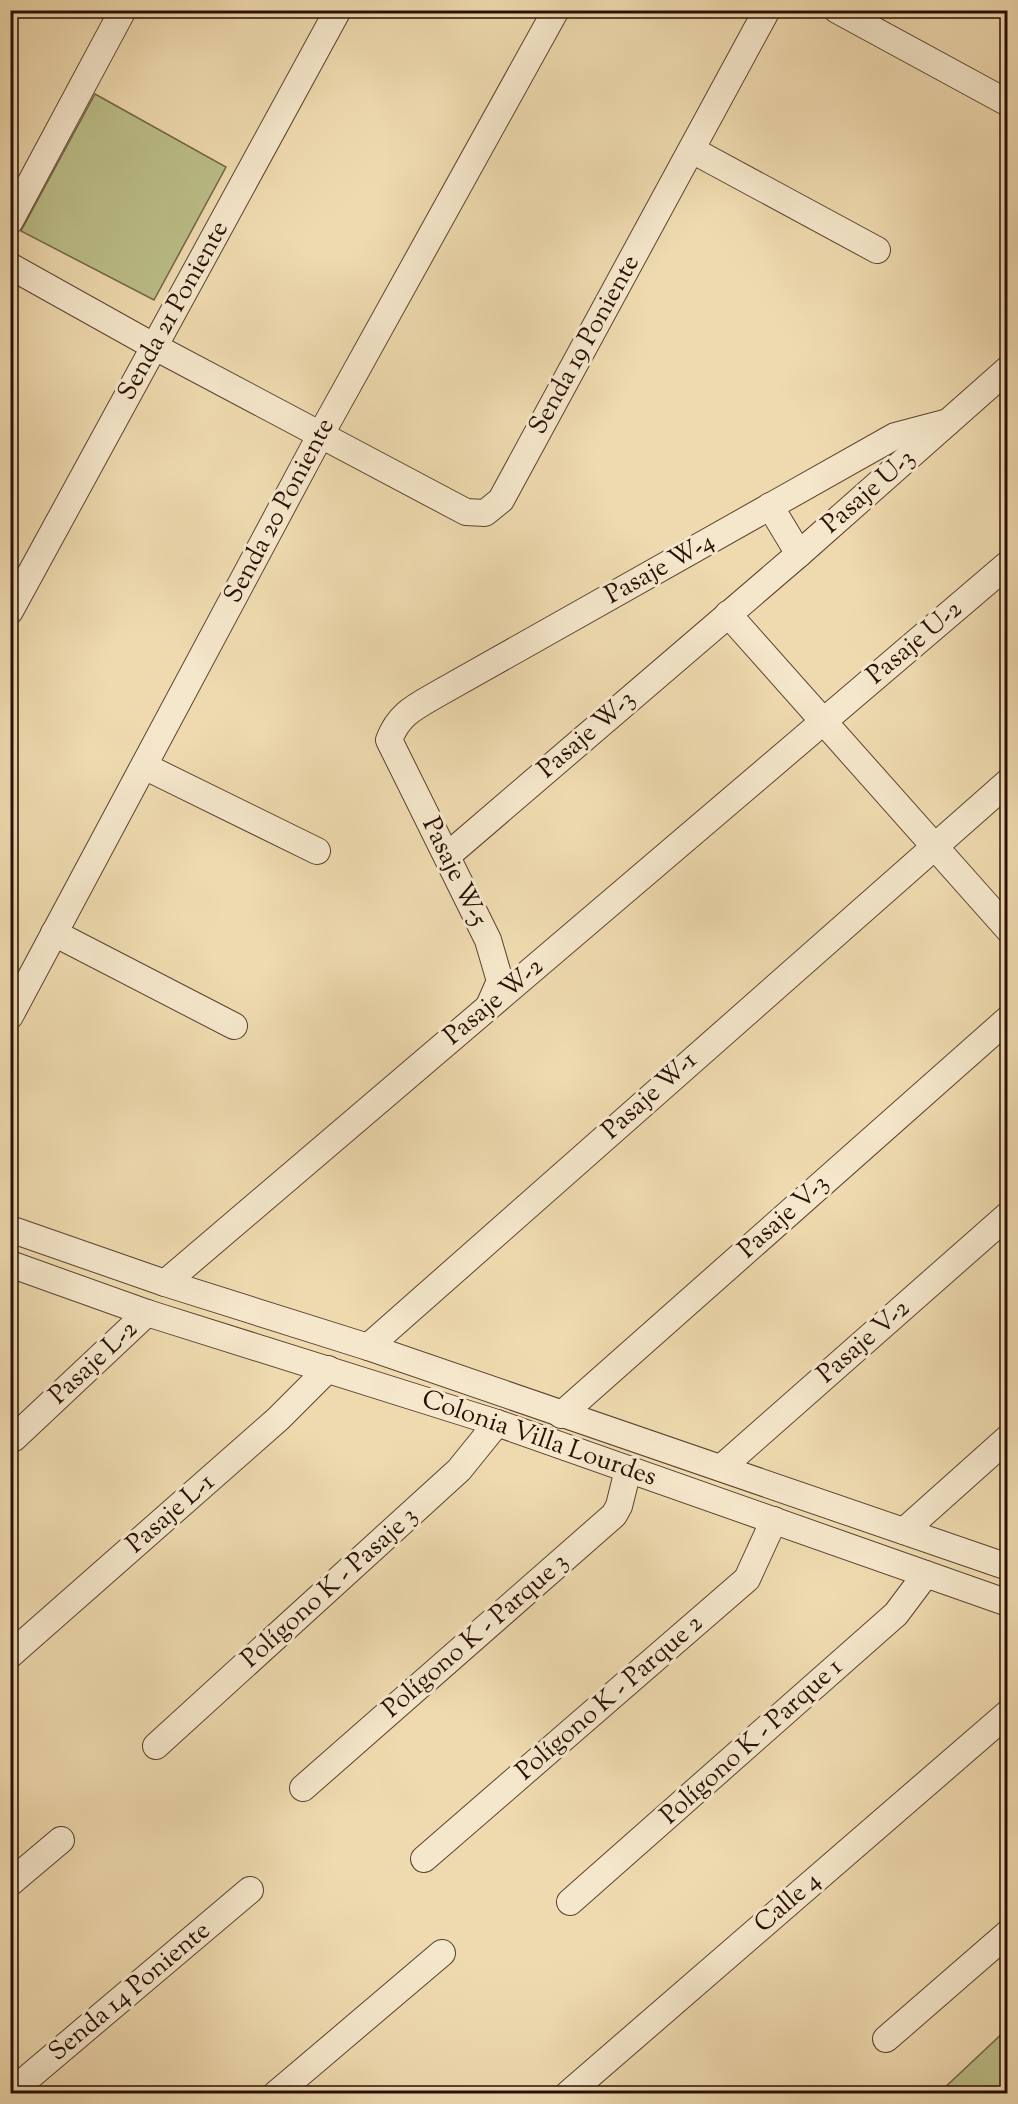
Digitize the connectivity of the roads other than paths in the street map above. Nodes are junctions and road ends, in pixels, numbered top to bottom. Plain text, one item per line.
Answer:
1 (123, 10) edge
2 (338, 10) edge
3 (556, 10) edge
4 (767, 10) edge
5 (837, 10) edge
6 (1008, 103) edge
7 (692, 150) junction
8 (10, 221) edge
9 (877, 250) dead end
10 (10, 266) edge
11 (155, 347) junction
12 (1008, 369) edge
13 (948, 422) junction
14 (321, 434) junction
15 (770, 506) junction
16 (799, 554) junction
17 (1008, 564) edge
18 (10, 611) edge
19 (728, 614) junction
20 (823, 721) junction
21 (388, 740) joint
22 (144, 766) junction
23 (1008, 782) edge
24 (933, 845) junction
25 (317, 850) dead end
26 (447, 856) junction
27 (1008, 929) edge
28 (54, 933) junction
29 (489, 1006) junction
30 (10, 1016) edge
31 (1008, 1019) edge
32 (234, 1026) dead end
33 (1008, 1215) edge
34 (10, 1229) edge
35 (10, 1264) edge
36 (165, 1283) junction
37 (147, 1313) junction
38 (368, 1347) junction
39 (328, 1369) junction
40 (561, 1415) junction
41 (497, 1423) junction
42 (14, 1437) dead end
43 (1008, 1438) edge
44 (721, 1468) junction
45 (628, 1470) junction
46 (774, 1520) junction
47 (904, 1531) junction
48 (1008, 1567) edge
49 (926, 1574) junction
50 (1008, 1603) edge
51 (10, 1655) edge
52 (1008, 1713) edge
53 (156, 1746) dead end
54 (303, 1788) dead end
55 (61, 1840) dead end
56 (424, 1859) dead end
57 (10, 1882) edge
58 (250, 1890) dead end
59 (570, 1902) dead end
60 (1008, 1933) edge
61 (442, 1953) dead end
62 (886, 2039) dead end
63 (10, 2093) edge
64 (276, 2094) edge
65 (568, 2094) edge

1 - 8 street
2 - 11 street, Senda 21 Poniente
3 - 14 street, Senda 20 Poniente
4 - 7 street, Senda 19 Poniente
5 - 6 street
7 - 9 street
7 - 14 street, Senda 19 Poniente
10 - 11 street, Senda 19 Poniente
11 - 14 street, Senda 19 Poniente
11 - 18 street, Senda 21 Poniente
12 - 13 street, Pasaje U-3
13 - 15 street, Pasaje W-4
13 - 16 street, Pasaje U-3
14 - 22 street, Senda 20 Poniente
15 - 16 street
15 - 21 street, Pasaje W-4
16 - 19 street, Pasaje U-3
17 - 20 street, Pasaje U-2
19 - 20 street
19 - 26 street, Pasaje W-3
20 - 24 street
20 - 29 street, Pasaje W-2
21 - 26 street, Pasaje W-5
22 - 25 street
22 - 28 street, Senda 20 Poniente
23 - 24 street, Pasaje W-1
24 - 27 street
24 - 38 street, Pasaje W-1
26 - 29 street, Pasaje W-5
28 - 30 street, Senda 20 Poniente
28 - 32 street
29 - 36 street, Pasaje W-2
31 - 40 street, Pasaje V-3
33 - 44 street, Pasaje V-2
34 - 36 street, Colonia Villa Lourdes
35 - 37 street, Colonia Villa Lourdes
36 - 38 street, Colonia Villa Lourdes
37 - 39 street, Colonia Villa Lourdes
37 - 42 street, Pasaje L-2
38 - 40 street, Colonia Villa Lourdes
39 - 41 street, Colonia Villa Lourdes
39 - 51 street, Pasaje L-1
40 - 44 street, Colonia Villa Lourdes
41 - 45 street, Colonia Villa Lourdes
41 - 53 street, Polígono K - Pasaje 3
43 - 47 street
44 - 47 street, Colonia Villa Lourdes
45 - 46 street, Colonia Villa Lourdes
45 - 54 street, Polígono K - Parque 3
46 - 49 street, Colonia Villa Lourdes
46 - 56 street, Polígono K - Parque 2
47 - 48 street, Colonia Villa Lourdes
49 - 50 street, Colonia Villa Lourdes
49 - 59 street, Polígono K - Parque 1
52 - 65 street, Calle 4
55 - 57 street
58 - 63 street, Senda 14 Poniente
60 - 62 street
61 - 64 street

